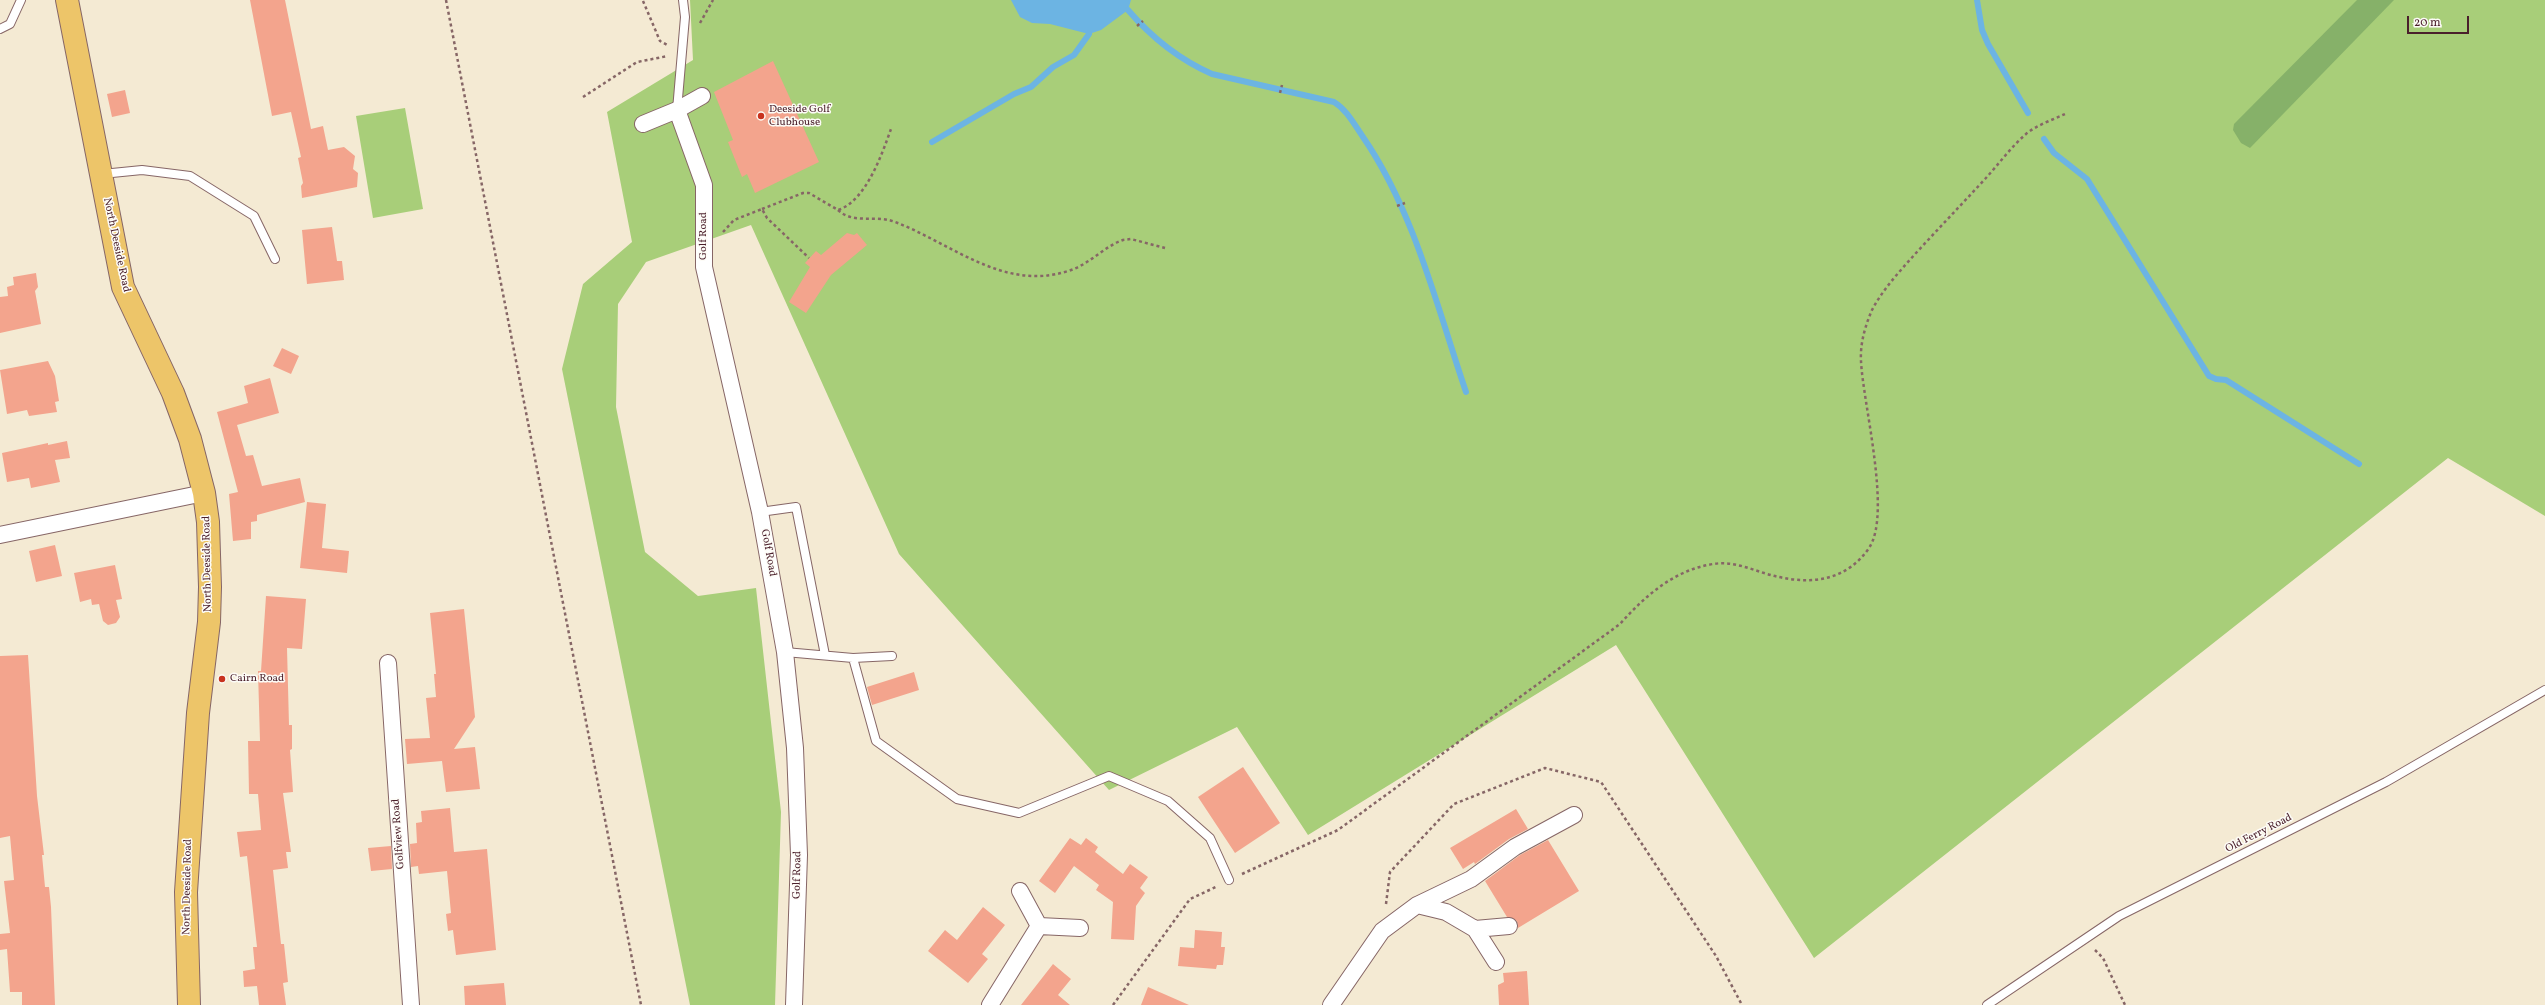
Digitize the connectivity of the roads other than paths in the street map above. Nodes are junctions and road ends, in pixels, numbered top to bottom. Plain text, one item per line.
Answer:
1 (21, 0) edge
2 (67, 0) edge
3 (683, 0) edge
4 (0, 29) edge
5 (702, 96) dead end
6 (677, 110) junction
7 (643, 124) dead end
8 (102, 174) junction
9 (275, 259) dead end
10 (204, 493) junction
11 (760, 512) junction
12 (0, 535) edge
13 (785, 652) junction
14 (825, 655) junction
15 (892, 656) dead end
16 (853, 658) junction
17 (388, 663) dead end
18 (2545, 690) edge
19 (1574, 816) dead end
20 (1229, 880) road end
21 (1020, 891) dead end
22 (1417, 905) junction
23 (1039, 926) junction
24 (1509, 926) dead end
25 (1080, 928) dead end
26 (1475, 929) junction
27 (1496, 962) dead end
28 (189, 1005) edge
29 (411, 1005) edge
30 (794, 1005) edge
31 (990, 1005) edge
32 (1331, 1005) edge
33 (1987, 1005) edge

1 - 4 lane
2 - 8 main road, North Deeside Road
3 - 6 lane
5 - 6 street
6 - 7 street
6 - 11 street, Golf Road
8 - 9 lane
8 - 10 main road, North Deeside Road
10 - 12 street
10 - 28 main road, North Deeside Road
11 - 13 street, Golf Road
11 - 14 lane
13 - 14 lane
13 - 30 street, Golf Road
14 - 16 lane
15 - 16 lane
16 - 20 lane
17 - 29 street, Golfview Road
18 - 33 lane, Old Ferry Road
19 - 22 street
21 - 23 street
22 - 26 street
22 - 32 street
23 - 25 street
23 - 31 street
24 - 26 street
26 - 27 street

